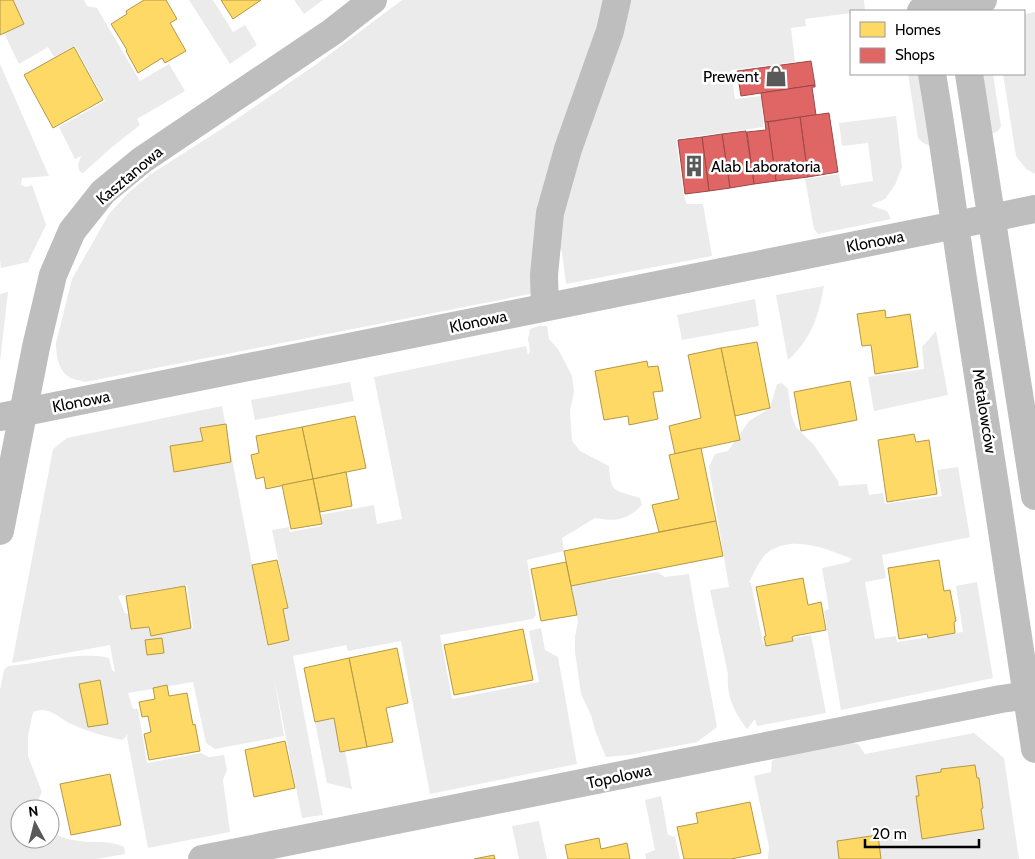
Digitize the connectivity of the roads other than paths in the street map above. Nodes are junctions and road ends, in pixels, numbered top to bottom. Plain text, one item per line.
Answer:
1 (373, 0) edge
2 (617, 0) edge
3 (965, 4) edge
4 (927, 10) edge
5 (932, 75) edge
6 (969, 75) edge
7 (1035, 209) edge
8 (992, 218) junction
9 (956, 226) junction
10 (546, 307) junction
11 (12, 415) edge
12 (1035, 496) edge
13 (0, 532) edge
14 (1031, 694) edge
15 (1035, 749) edge
16 (202, 859) edge

1 - 11 street, Kasztanowa
2 - 10 street
3 - 4 street
5 - 9 street, Metalowców
6 - 8 street
7 - 8 street, Klonowa
8 - 9 street, Klonowa
8 - 12 street
9 - 10 street, Klonowa
9 - 14 street, Metalowców
10 - 11 street, Klonowa
11 - 13 street, Kasztanowa
14 - 15 street, Metalowców
14 - 16 street, Topolowa

